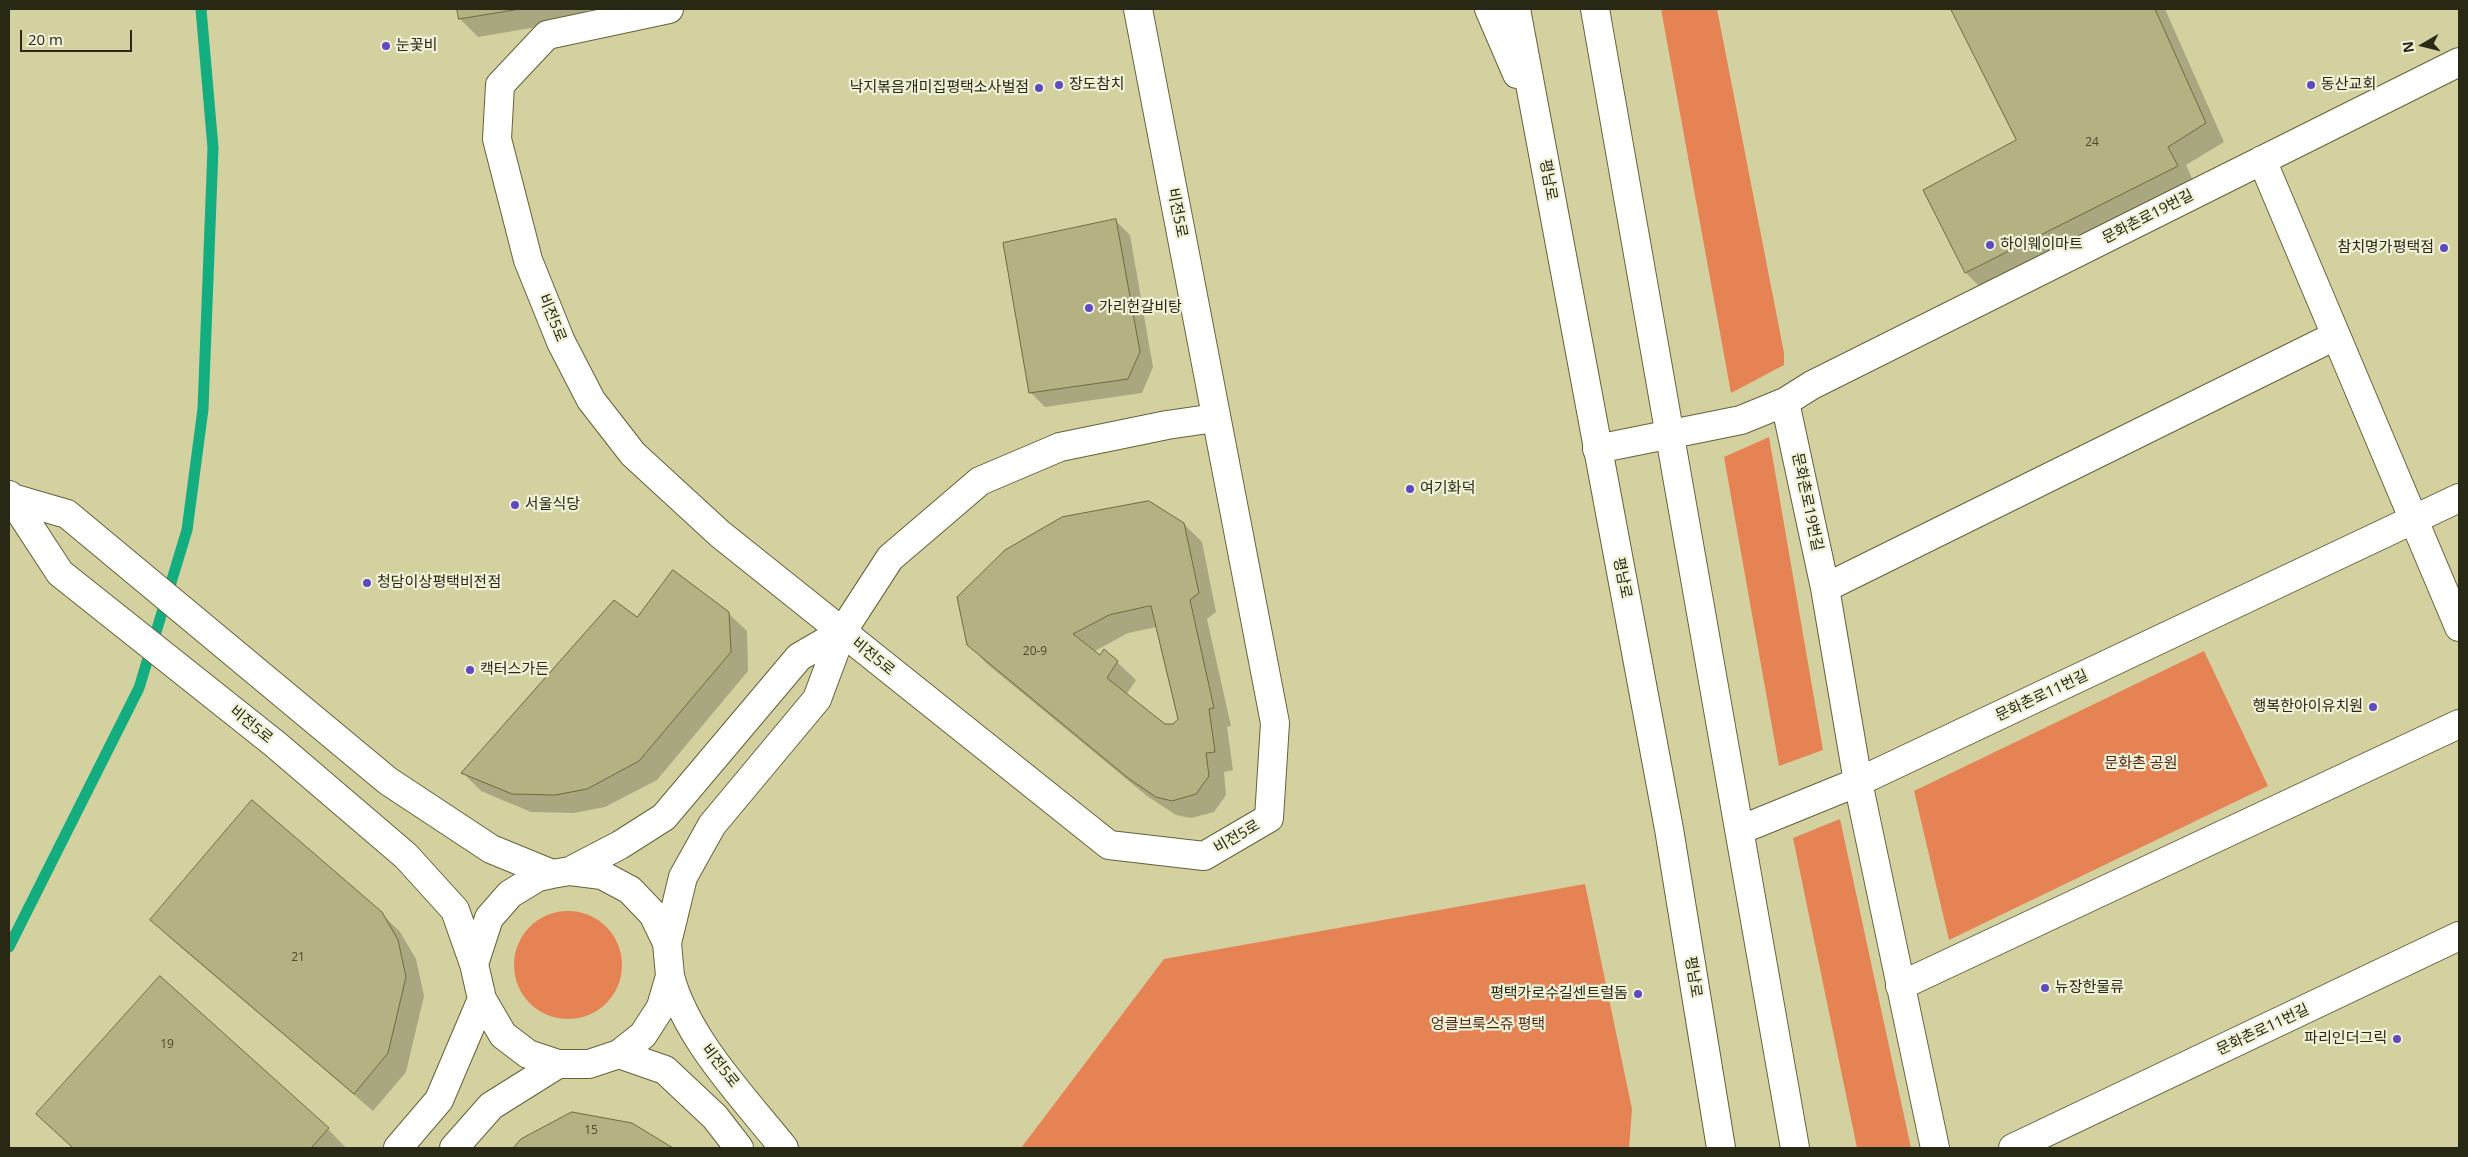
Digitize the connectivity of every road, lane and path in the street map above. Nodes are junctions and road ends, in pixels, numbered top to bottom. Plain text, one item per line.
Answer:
1 (669, 9) edge
2 (1138, 9) edge
3 (1489, 9) edge
4 (1516, 9) edge
5 (1595, 9) edge
6 (2459, 63) edge
7 (1536, 119) junction
8 (2262, 160) junction
9 (2334, 336) junction
10 (1786, 402) junction
11 (1215, 418) junction
12 (1668, 434) junction
13 (1597, 449) junction
14 (2459, 498) edge
15 (10, 500) edge
16 (2413, 521) junction
17 (1826, 588) junction
18 (2459, 627) edge
19 (842, 632) junction
20 (2459, 724) edge
21 (1858, 782) junction
22 (1740, 830) junction
23 (561, 872) junction
24 (2459, 936) edge
25 (667, 944) junction
26 (474, 964) junction
27 (670, 976) junction
28 (1900, 986) junction
29 (482, 999) junction
30 (619, 1054) junction
31 (558, 1064) junction
32 (398, 1148) edge
33 (454, 1148) edge
34 (739, 1148) edge
35 (784, 1148) edge
36 (1721, 1148) edge
37 (1795, 1148) edge
38 (1935, 1148) edge
39 (2013, 1148) edge

1 - 19 street, 비전5로
2 - 11 street, 비전5로
3 - 7 street
4 - 7 street, 평남로
5 - 12 street
6 - 8 street, 문화촌로19번길
7 - 13 street, 평남로
8 - 9 street
8 - 10 street, 문화촌로19번길
9 - 16 street
9 - 17 street
10 - 12 street
10 - 17 street, 문화촌로19번길
11 - 19 street, 비전5로
11 - 19 street, 비전5로
12 - 13 street
12 - 22 street
13 - 36 street, 평남로
14 - 16 street, 문화촌로11번길
15 - 23 street, 비전5로
15 - 26 street, 비전5로
16 - 18 street
16 - 21 street, 문화촌로11번길
17 - 21 street, 문화촌로19번길
19 - 23 street
19 - 25 street
20 - 28 street
21 - 22 street, 문화촌로11번길
21 - 28 street
22 - 37 street
23 - 25 street
23 - 26 street
24 - 39 street, 문화촌로11번길
25 - 27 street
26 - 29 street, 비전5로
27 - 30 street
27 - 35 street, 비전5로
28 - 38 street
29 - 31 street, 비전5로
29 - 32 street
30 - 31 street
30 - 34 street
31 - 33 street

